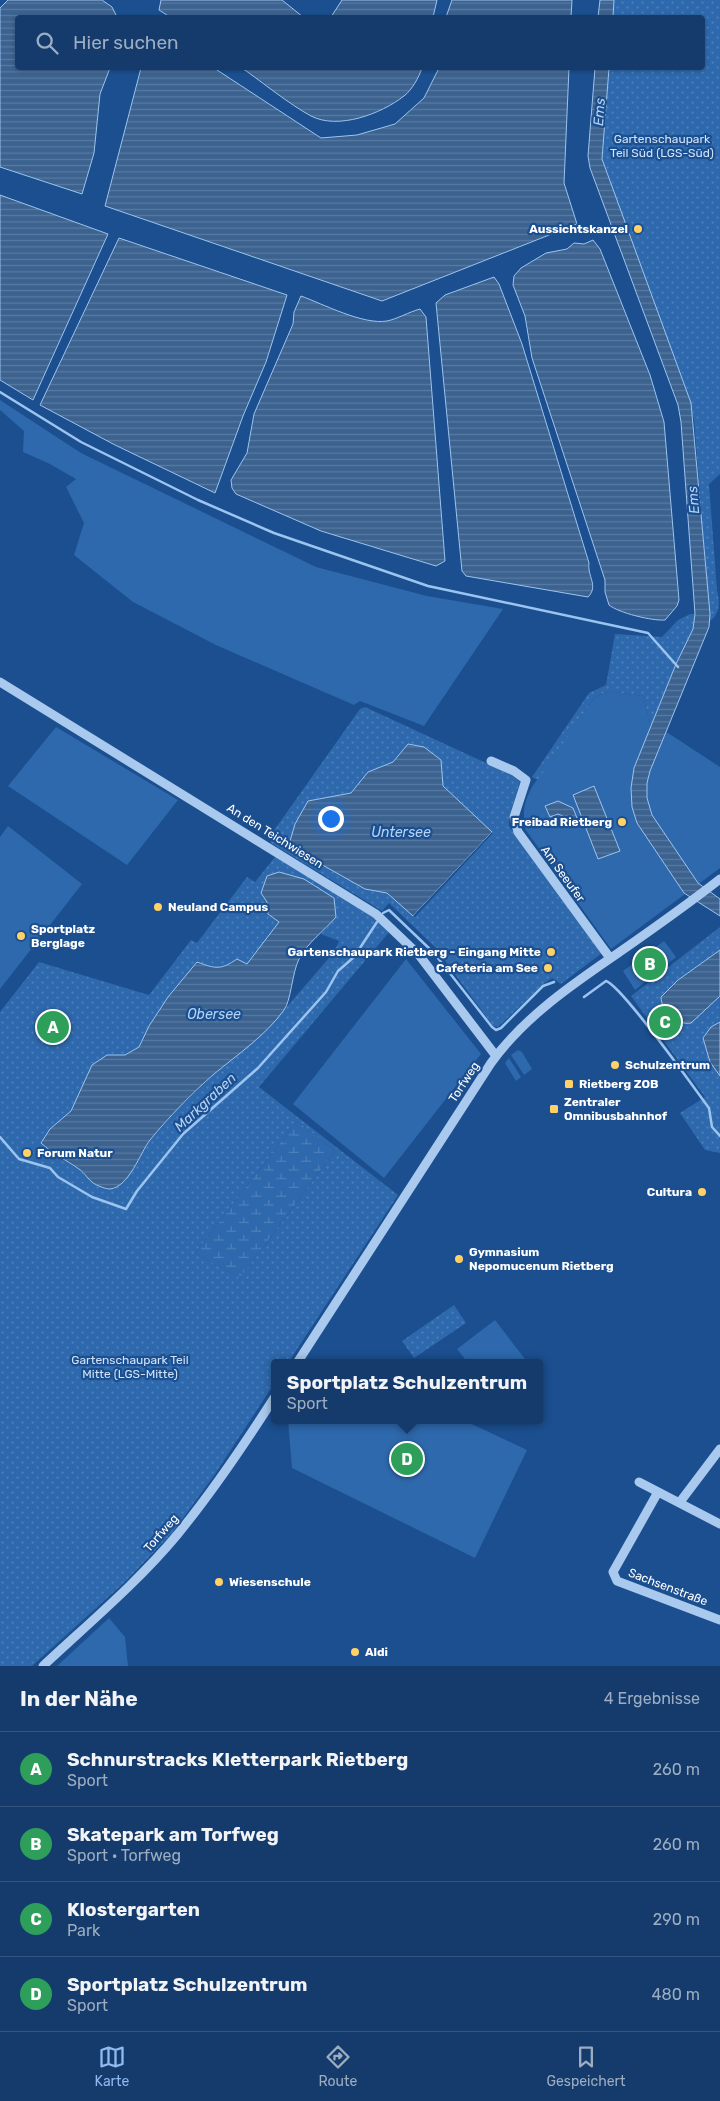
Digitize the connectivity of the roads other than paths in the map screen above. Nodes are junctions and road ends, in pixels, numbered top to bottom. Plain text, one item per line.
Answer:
1 (0, 682) edge
2 (491, 761) dead end
3 (716, 882) edge
4 (610, 958) junction
5 (496, 1056) junction
6 (300, 1359) edge
7 (271, 1403) edge
8 (720, 1449) edge
9 (639, 1482) dead end
10 (658, 1492) junction
11 (680, 1502) junction
12 (720, 1524) edge
13 (720, 1620) edge
14 (43, 1666) edge

1 - 5 street, An den Teichwiesen
2 - 4 street, Am Seeufer
3 - 4 street, Torfweg
4 - 5 street, Torfweg
5 - 6 street, Torfweg
7 - 14 street, Torfweg
8 - 11 street
9 - 10 street
10 - 11 street
10 - 13 street, Sachsenstraße
11 - 12 street

